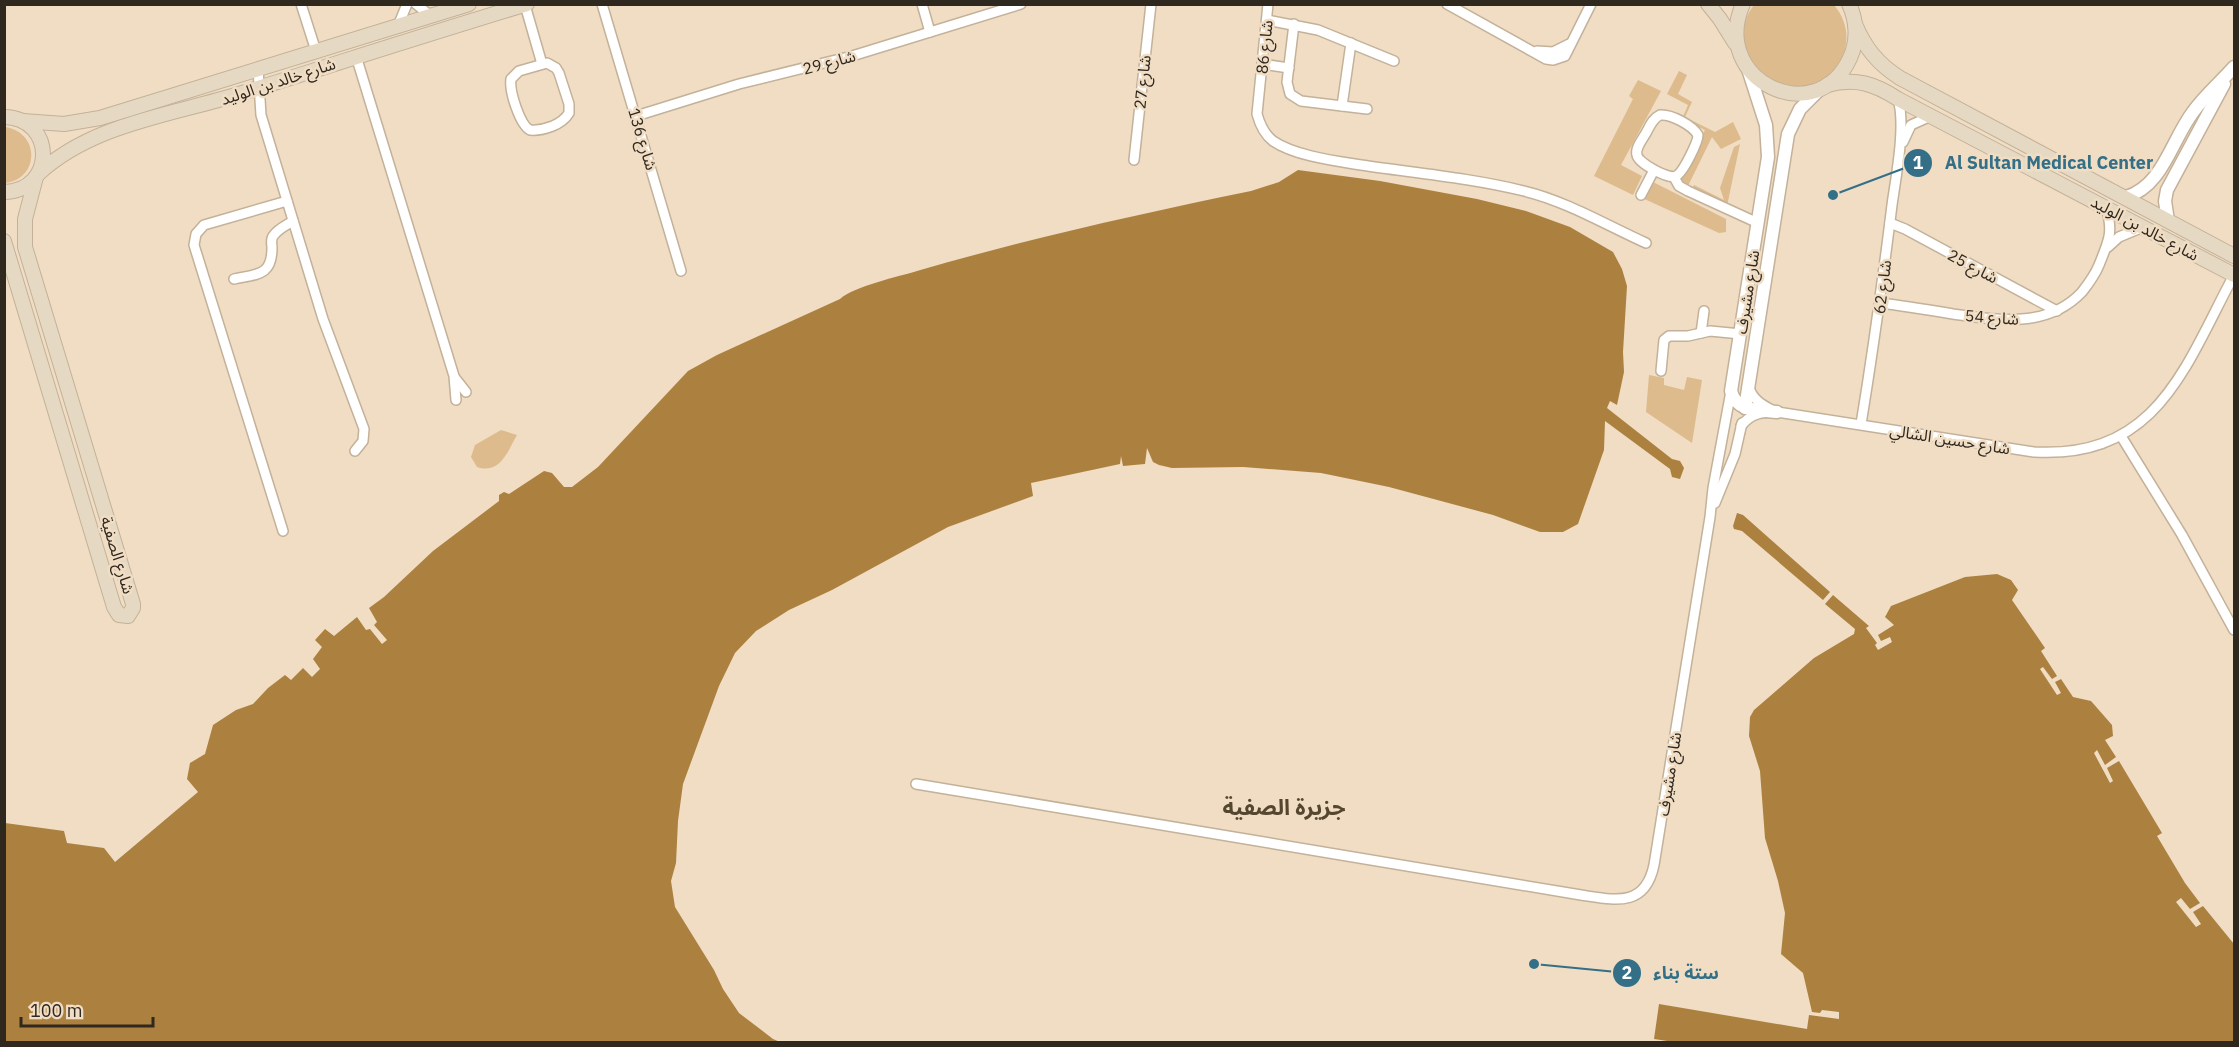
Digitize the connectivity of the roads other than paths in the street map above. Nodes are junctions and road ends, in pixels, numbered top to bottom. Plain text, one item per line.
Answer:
1 (301, 4) edge
2 (407, 4) edge
3 (416, 4) edge
4 (468, 4) edge
5 (922, 4) edge
6 (1021, 4) edge
7 (1151, 4) edge
8 (1268, 4) edge
9 (1447, 4) edge
10 (1591, 4) edge
11 (1708, 4) edge
12 (1743, 4) edge
13 (1849, 4) edge
14 (526, 5) edge
15 (603, 5) edge
16 (435, 15) junction
17 (1267, 20) junction
18 (1294, 24) junction
19 (1855, 24) junction
20 (398, 26) junction
21 (930, 32) junction
22 (1351, 43) junction
23 (1737, 48) junction
24 (316, 51) junction
25 (356, 56) junction
26 (1394, 61) dead end
27 (542, 64) junction
28 (1262, 64) junction
29 (2234, 66) edge
30 (1289, 68) junction
31 (258, 69) junction
32 (1748, 69) junction
33 (260, 87) junction
34 (1823, 87) junction
35 (1898, 99) junction
36 (1342, 106) junction
37 (1366, 109) dead end
38 (636, 116) junction
39 (1931, 116) junction
40 (12, 117) edge
41 (1899, 150) junction
42 (1134, 160) dead end
43 (1654, 170) junction
44 (2077, 173) junction
45 (37, 176) junction
46 (1674, 177) junction
47 (2068, 188) junction
48 (4, 192) edge
49 (1641, 195) dead end
50 (2126, 197) junction
51 (287, 201) junction
52 (2106, 208) junction
53 (293, 221) junction
54 (2168, 221) junction
55 (1758, 223) junction
56 (1890, 223) junction
57 (2143, 227) junction
58 (4, 241) edge
59 (1646, 243) dead end
60 (2106, 248) junction
61 (2235, 256) edge
62 (681, 271) dead end
63 (2234, 275) edge
64 (234, 279) dead end
65 (1880, 303) junction
66 (1704, 311) dead end
67 (2056, 311) junction
68 (1701, 333) junction
69 (1741, 334) junction
70 (1661, 371) dead end
71 (454, 376) junction
72 (1748, 387) junction
73 (1731, 391) junction
74 (466, 392) dead end
75 (456, 400) dead end
76 (72, 405) junction
77 (1745, 408) junction
78 (56, 411) junction
79 (1778, 412) junction
80 (1861, 424) junction
81 (1741, 426) junction
82 (2121, 436) junction
83 (355, 452) dead end
84 (1710, 517) junction
85 (283, 531) dead end
86 (2235, 630) edge
87 (916, 784) dead end

1 - 24 street
2 - 20 street
3 - 16 street
4 - 16 main road, شارع خالد بن الوليد
5 - 21 street
6 - 21 street, شارع 29
7 - 42 street, شارع 27
8 - 17 street, شارع 86
9 - 10 street
11 - 23 main road
12 - 23 main road
13 - 19 main road
14 - 25 main road, شارع خالد بن الوليد
14 - 27 street
15 - 38 street, شارع 136
16 - 20 main road, شارع خالد بن الوليد
17 - 18 street
17 - 28 street, شارع 86
18 - 22 street
18 - 30 street
19 - 34 main road
19 - 44 main road, شارع خالد بن الوليد
20 - 24 main road, شارع خالد بن الوليد
21 - 38 street, شارع 29
22 - 26 street
22 - 36 street
23 - 32 main road
24 - 31 main road, شارع خالد بن الوليد
25 - 33 main road, شارع خالد بن الوليد
25 - 71 street
27 - 27 street
28 - 30 street
28 - 59 street, شارع 86
29 - 50 street
29 - 54 street
30 - 36 street
31 - 33 street
31 - 40 main road, شارع خالد بن الوليد
32 - 34 main road, شارع خالد بن الوليد
32 - 55 street, شارع مشيرف
33 - 45 main road, شارع خالد بن الوليد
33 - 51 street
34 - 35 main road, شارع خالد بن الوليد
34 - 72 street, شارع مشيرف
35 - 39 main road, شارع خالد بن الوليد
35 - 41 street, شارع 62
36 - 37 street
38 - 62 street, شارع 136
39 - 41 street, شارع 62
39 - 47 main road, شارع خالد بن الوليد
40 - 45 main road, شارع الصفية
41 - 56 street, شارع 62
43 - 46 street
43 - 46 street
43 - 49 street
44 - 47 main road
44 - 50 main road, شارع خالد بن الوليد
45 - 48 main road, شارع خالد بن الوليد
45 - 76 main road, شارع الصفية
46 - 55 street
47 - 52 main road, شارع خالد بن الوليد
50 - 54 main road, شارع خالد بن الوليد
51 - 53 street
51 - 85 street
52 - 57 main road, شارع خالد بن الوليد
52 - 60 street, شارع 54
53 - 64 street
53 - 83 street
54 - 61 main road, شارع خالد بن الوليد
55 - 69 street, شارع مشيرف
56 - 65 street, شارع 62
56 - 67 street, شارع 25
57 - 60 street
57 - 63 main road, شارع خالد بن الوليد
58 - 78 main road, شارع الصفية
60 - 67 street, شارع 54
63 - 82 street, شارع حسين الشالي
65 - 67 street, شارع 54
65 - 80 street, شارع 62
66 - 68 street
68 - 69 street
68 - 70 street
69 - 73 street, شارع مشيرف
71 - 74 street
71 - 75 street
72 - 77 street, شارع مشيرف
72 - 79 street, شارع حسين الشالي
73 - 77 street
73 - 84 street, شارع مشيرف
76 - 78 main road
76 - 78 main road, شارع الصفية
77 - 79 street
77 - 81 street, شارع مشيرف
79 - 80 street, شارع حسين الشالي
79 - 81 street, شارع حسين الشالي
80 - 82 street, شارع حسين الشالي
81 - 84 street, شارع مشيرف
82 - 86 street
84 - 87 street, شارع مشيرف

